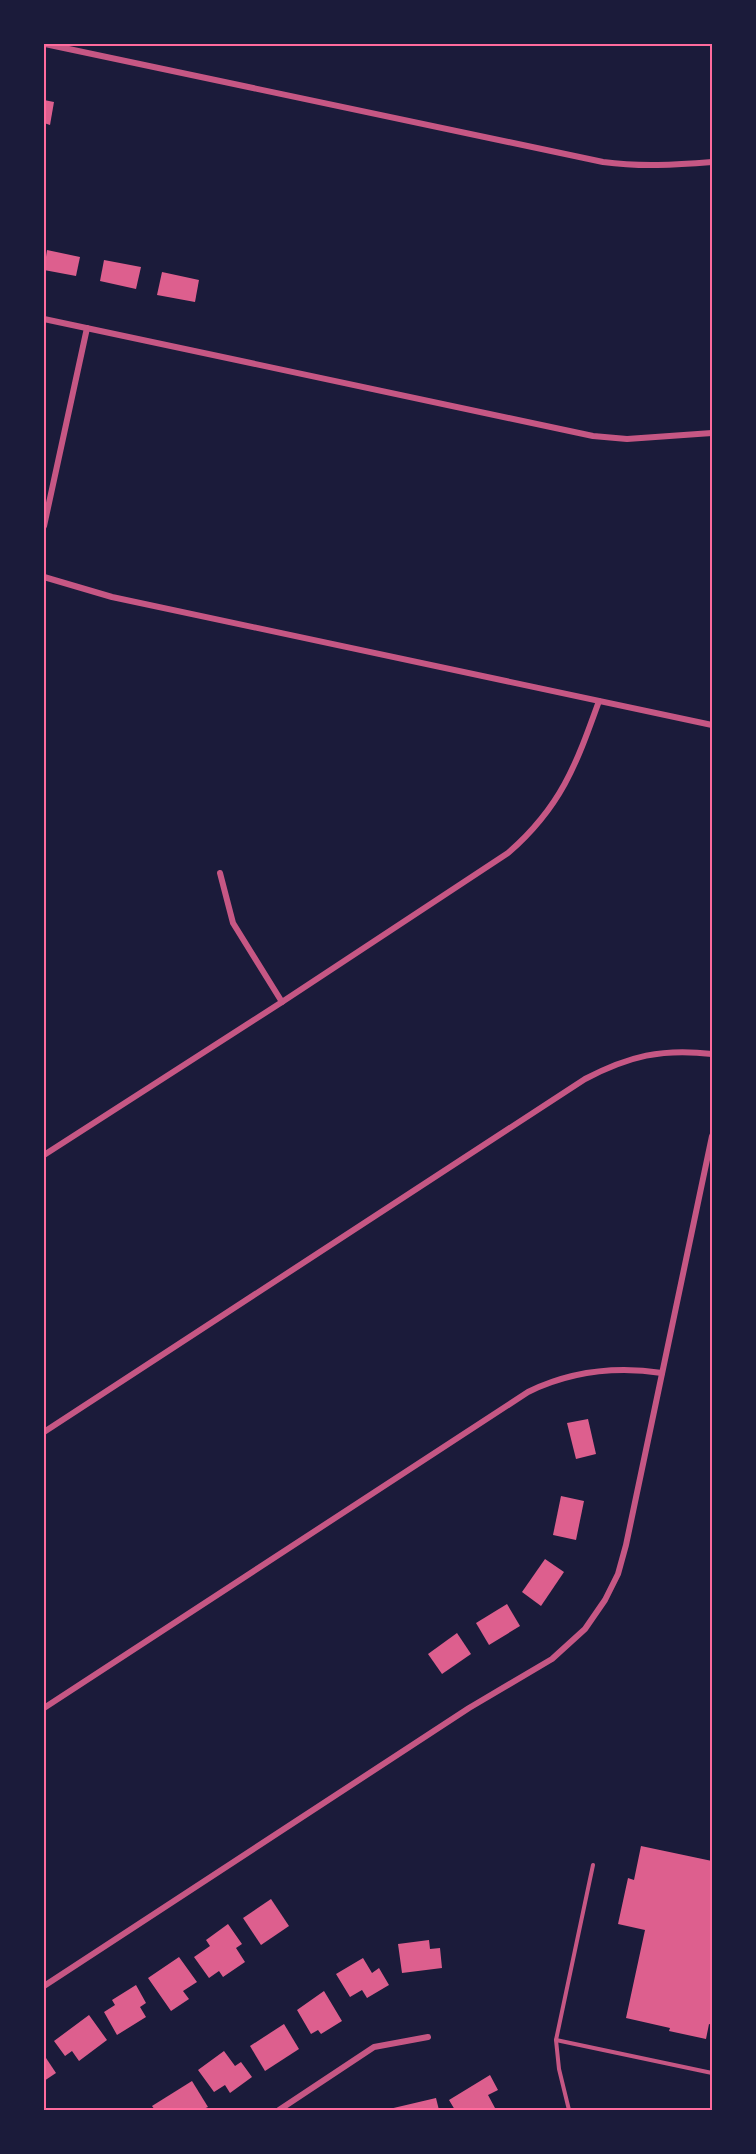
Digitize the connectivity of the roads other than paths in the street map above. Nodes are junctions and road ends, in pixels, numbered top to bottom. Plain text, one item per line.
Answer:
1 (45, 44) edge
2 (712, 162) edge
3 (44, 319) edge
4 (87, 328) junction
5 (712, 433) edge
6 (44, 525) edge
7 (44, 577) edge
8 (599, 701) junction
9 (712, 725) edge
10 (220, 873) dead end
11 (282, 1002) junction
12 (712, 1054) edge
13 (712, 1136) edge
14 (44, 1155) edge
15 (662, 1374) junction
16 (44, 1432) edge
17 (44, 1708) edge
18 (593, 1866) dead end
19 (44, 1986) edge
20 (428, 2037) dead end
21 (556, 2040) junction
22 (712, 2073) edge
23 (279, 2110) edge
24 (569, 2110) edge

1 - 2 street
3 - 4 street
4 - 5 street
4 - 6 street
7 - 8 street
8 - 9 street
8 - 11 street
10 - 11 street
11 - 14 street
12 - 16 street
13 - 15 street
15 - 17 street
15 - 19 street
18 - 21 lane
20 - 23 street
21 - 22 lane
21 - 24 lane

